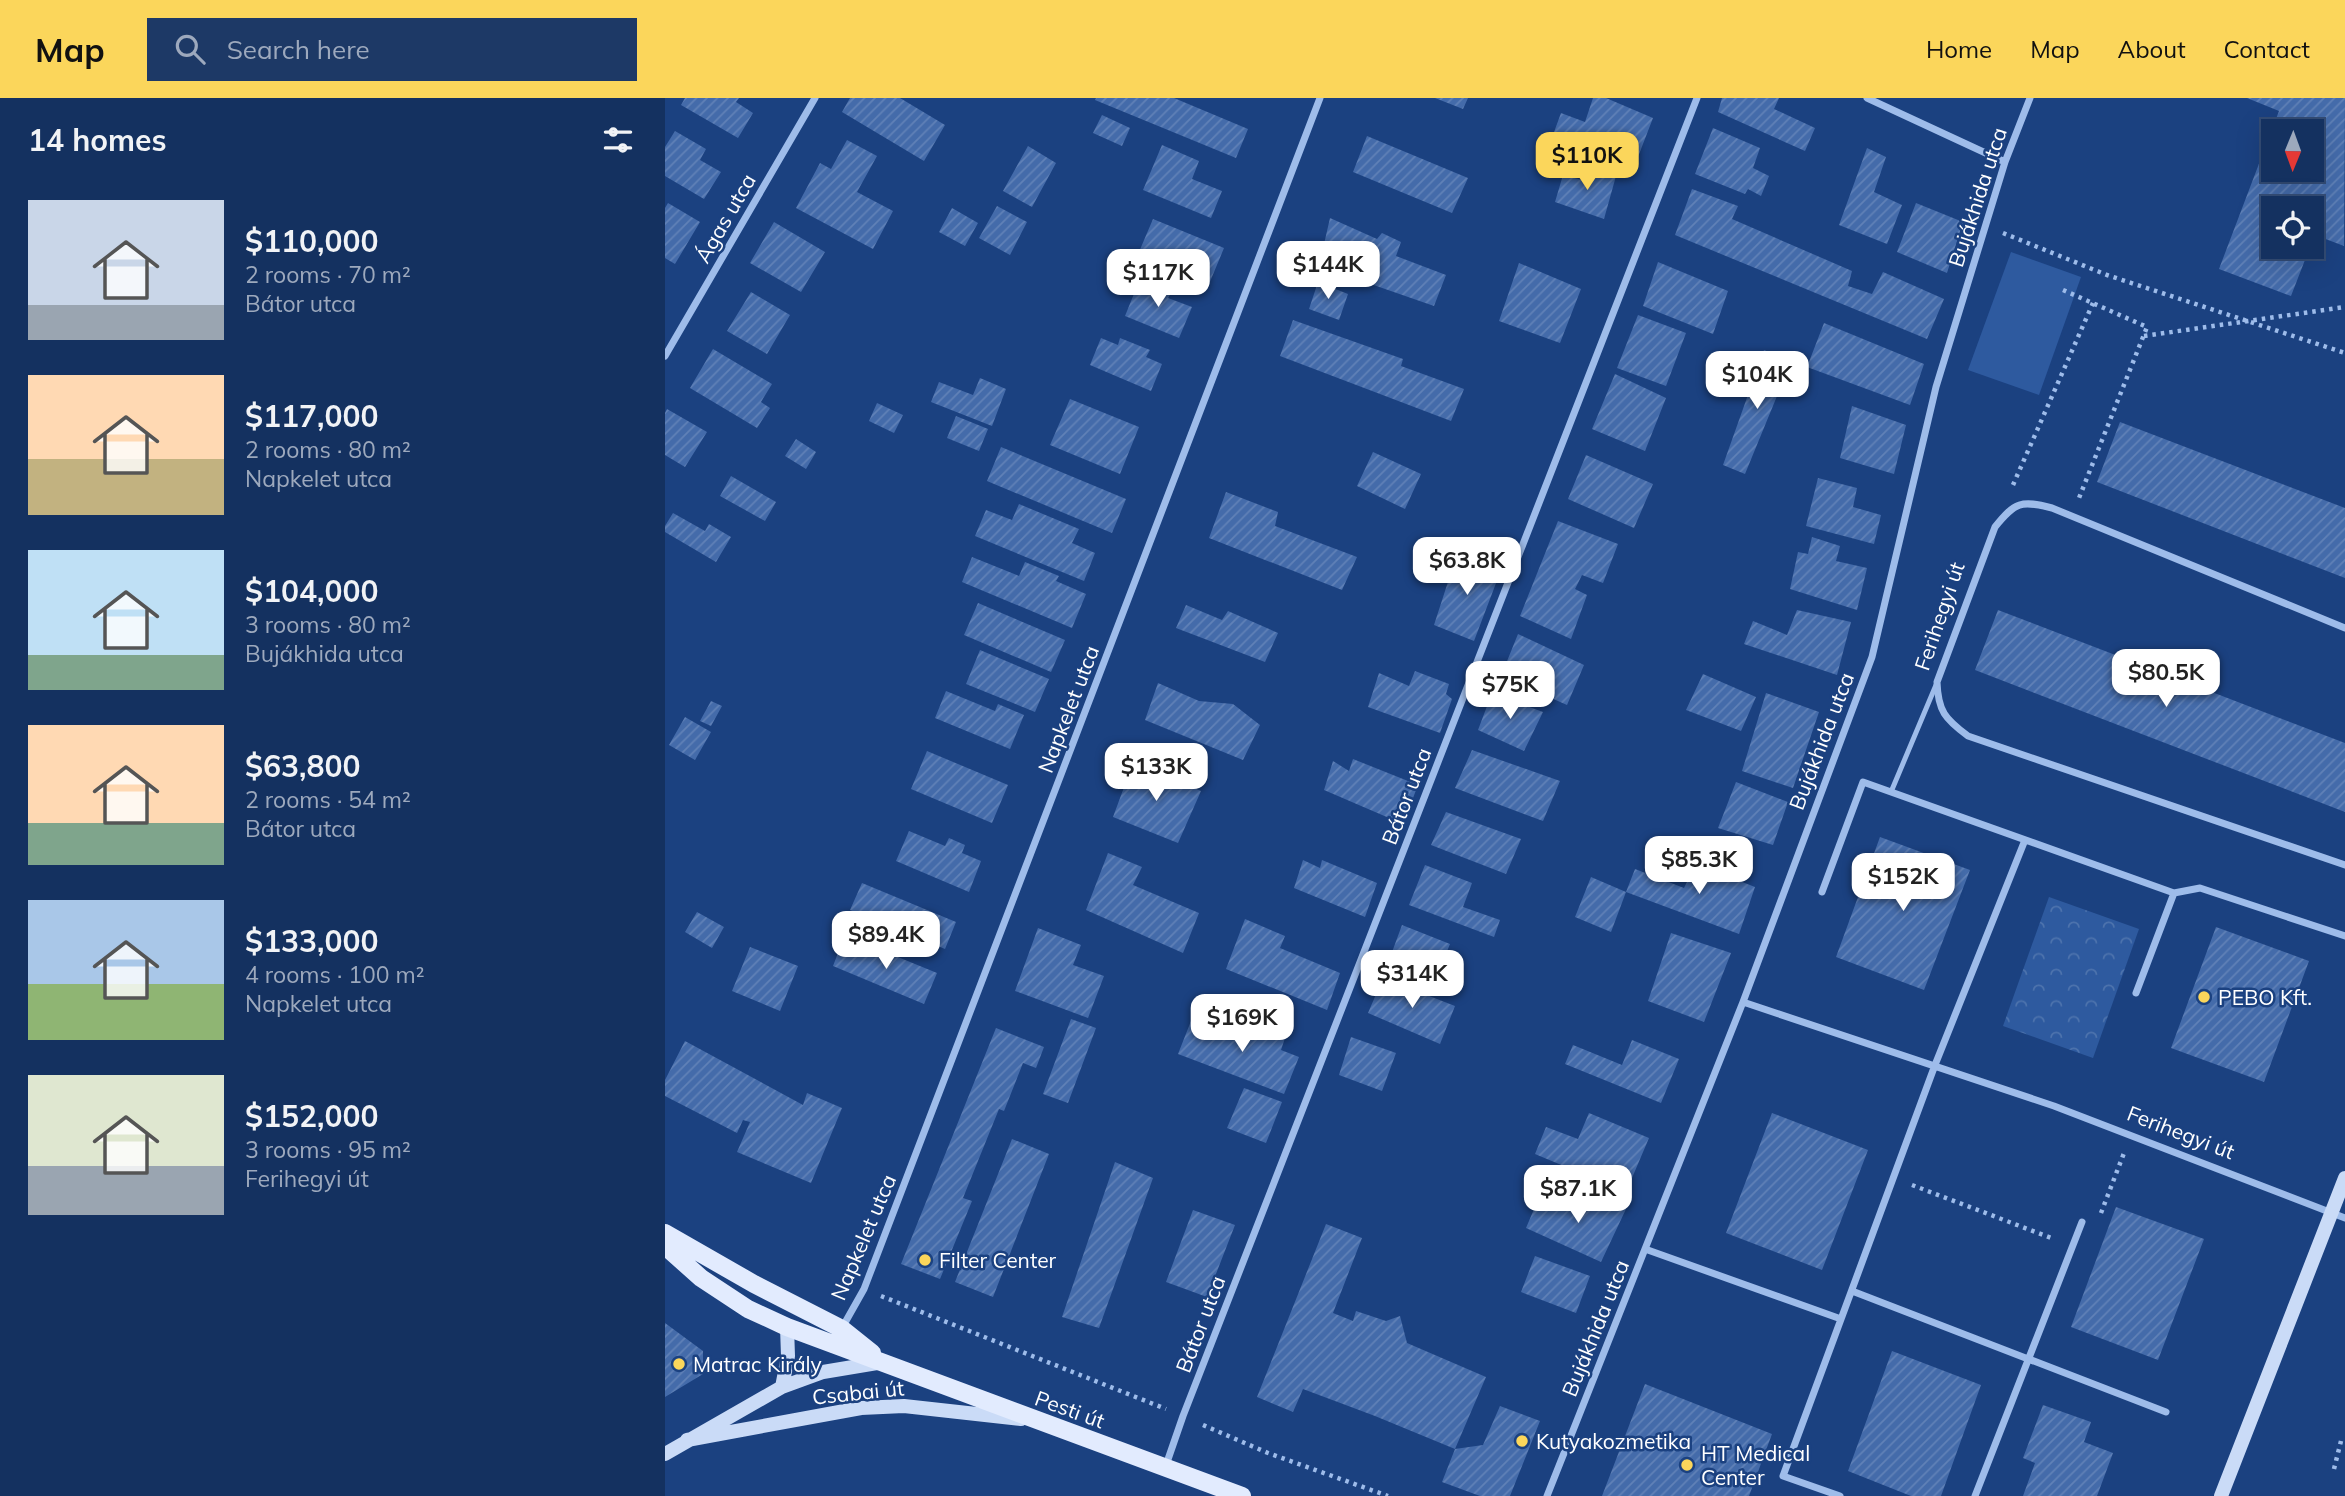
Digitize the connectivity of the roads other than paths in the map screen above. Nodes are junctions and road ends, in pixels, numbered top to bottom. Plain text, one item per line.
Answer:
1 (815, 98) edge
2 (1319, 98) edge
3 (1697, 98) edge
4 (1867, 98) edge
5 (2029, 98) edge
6 (2005, 162) junction
7 (665, 356) edge
8 (2345, 628) edge
9 (1937, 682) junction
10 (1891, 792) junction
11 (2025, 840) junction
12 (2345, 865) edge
13 (1822, 891) dead end
14 (2174, 893) junction
15 (2345, 936) edge
16 (2136, 993) dead end
17 (1743, 1002) junction
18 (1935, 1065) junction
19 (2345, 1178) edge
20 (2338, 1216) edge
21 (2082, 1222) dead end
22 (665, 1233) edge
23 (665, 1246) edge
24 (1645, 1250) junction
25 (1852, 1291) junction
26 (1841, 1320) junction
27 (787, 1327) junction
28 (842, 1329) junction
29 (2029, 1359) junction
30 (883, 1362) junction
31 (782, 1387) junction
32 (2166, 1412) dead end
33 (1034, 1421) junction
34 (687, 1440) junction
35 (665, 1454) edge
36 (1165, 1468) junction
37 (1242, 1496) edge
38 (1548, 1496) edge
39 (1840, 1496) edge
40 (1975, 1496) edge
41 (2221, 1496) edge

1 - 7 street, Ágas utca
2 - 28 street, Napkelet utca
3 - 36 street, Bátor utca
4 - 6 street
5 - 6 street, Bujákhida utca
6 - 17 street, Bujákhida utca
8 - 9 street, Ferihegyi út
9 - 10 lane
9 - 12 street, Ferihegyi út
10 - 11 street
10 - 13 street
11 - 14 street
11 - 18 street
14 - 15 street
14 - 16 street
17 - 18 street, Ferihegyi út
17 - 24 street, Bujákhida utca
18 - 20 street, Ferihegyi út
18 - 25 street
19 - 20 main road
20 - 41 main road
21 - 29 street
22 - 28 main road, Pesti út
23 - 27 main road, Pesti út
24 - 26 street
24 - 38 street, Bujákhida utca
25 - 26 street
25 - 29 street
26 - 39 street
27 - 30 main road, Pesti út
27 - 31 main road, Csabai út
28 - 30 main road, Pesti út
29 - 32 street
29 - 40 street
30 - 31 main road, Csabai út
30 - 33 main road, Pesti út
31 - 34 main road, Csabai út
33 - 34 main road, Csabai út
33 - 36 main road, Pesti út
34 - 35 main road, Csabai út
36 - 37 main road, Pesti út

